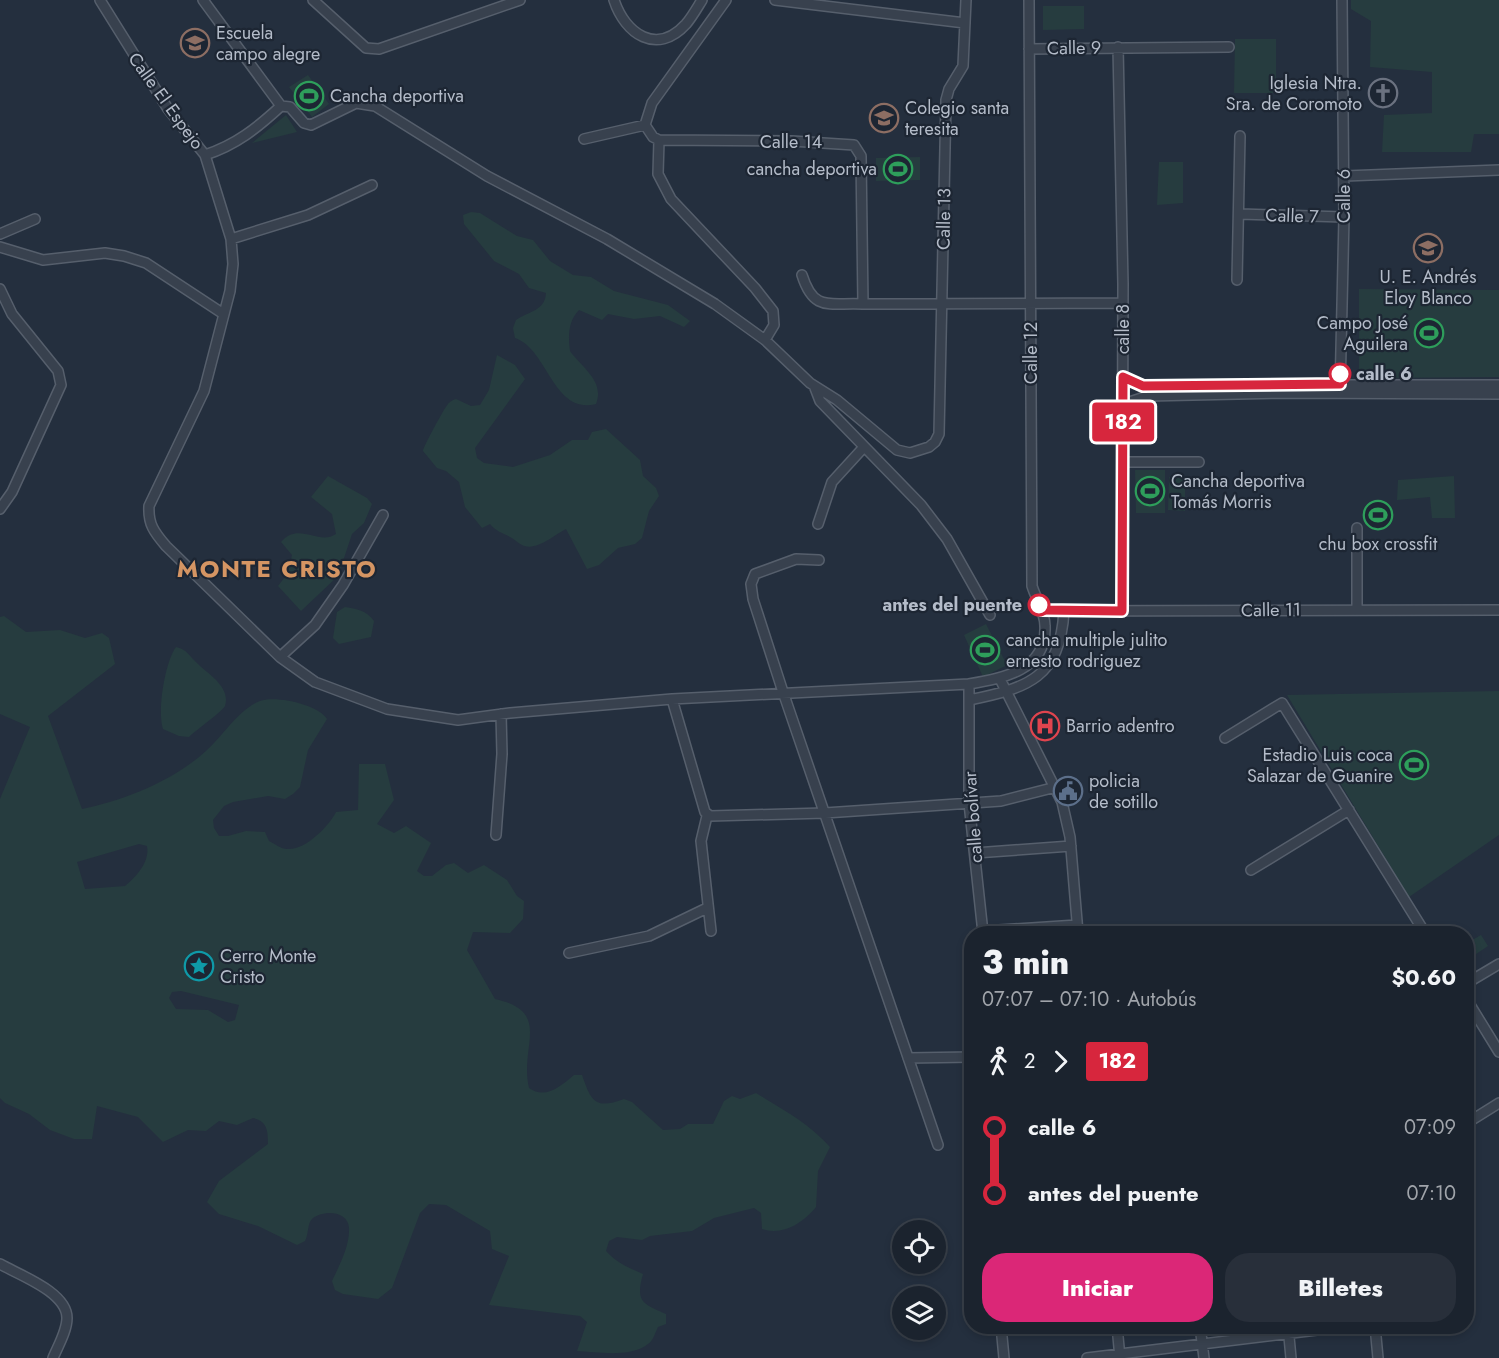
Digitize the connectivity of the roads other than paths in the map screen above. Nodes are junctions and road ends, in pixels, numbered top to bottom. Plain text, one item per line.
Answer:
1 (100, 0) edge
2 (203, 0) edge
3 (312, 0) edge
4 (520, 0) edge
5 (614, 0) edge
6 (702, 0) edge
7 (726, 0) edge
8 (775, 0) edge
9 (966, 0) edge
10 (1029, 0) edge
11 (1342, 0) edge
12 (965, 22) junction
13 (1118, 47) junction
14 (1229, 47) dead end
15 (1029, 49) junction
16 (280, 106) junction
17 (645, 125) junction
18 (1240, 136) dead end
19 (584, 138) dead end
20 (659, 140) junction
21 (205, 155) junction
22 (1499, 170) edge
23 (1345, 176) junction
24 (372, 185) dead end
25 (1240, 214) junction
26 (1344, 217) junction
27 (35, 219) dead end
28 (0, 234) edge
29 (231, 238) junction
30 (0, 248) edge
31 (802, 275) dead end
32 (1237, 280) dead end
33 (0, 289) edge
34 (942, 303) junction
35 (1031, 303) junction
36 (1123, 303) junction
37 (863, 304) junction
38 (222, 313) junction
39 (765, 340) junction
40 (1123, 377) junction
41 (1499, 385) edge
42 (815, 388) junction
43 (1340, 388) junction
44 (1499, 394) edge
45 (1123, 404) junction
46 (864, 447) junction
47 (1123, 462) junction
48 (1199, 462) dead end
49 (0, 509) edge
50 (383, 515) dead end
51 (818, 524) dead end
52 (1357, 528) dead end
53 (819, 560) dead end
54 (1357, 608) junction
55 (1042, 610) junction
56 (1499, 610) edge
57 (1064, 611) junction
58 (1122, 611) junction
59 (990, 615) dead end
60 (280, 657) junction
61 (1000, 679) junction
62 (969, 684) junction
63 (783, 692) junction
64 (1005, 693) junction
65 (672, 699) junction
66 (969, 700) junction
67 (501, 714) junction
68 (1225, 738) dead end
69 (1056, 787) junction
70 (969, 803) junction
71 (1349, 810) junction
72 (825, 813) junction
73 (707, 816) junction
74 (496, 835) dead end
75 (1071, 846) junction
76 (975, 853) junction
77 (1251, 870) dead end
78 (707, 908) junction
79 (982, 926) edge
80 (1078, 926) edge
81 (1421, 926) edge
82 (711, 931) dead end
83 (569, 953) dead end
84 (1499, 964) edge
85 (1474, 979) edge
86 (1474, 1011) edge
87 (1499, 1052) edge
88 (964, 1057) edge
89 (908, 1058) junction
90 (1499, 1103) edge
91 (1474, 1119) edge
92 (938, 1145) dead end
93 (0, 1264) edge
94 (1002, 1334) edge
95 (1118, 1334) edge
96 (1202, 1334) edge
97 (1255, 1334) edge
98 (1289, 1334) edge
99 (1376, 1334) edge
100 (1203, 1342) junction
101 (1120, 1355) edge
102 (53, 1358) edge
103 (1004, 1358) edge
104 (1087, 1358) edge
105 (1204, 1358) edge
106 (1291, 1358) edge
107 (1378, 1358) edge

1 - 21 street, Calle El Espejo
2 - 16 street
3 - 4 street
5 - 6 street
7 - 17 street
8 - 12 street
9 - 12 street, Calle 13
10 - 15 street, Calle 12
11 - 23 street, Calle 6
12 - 34 street, Calle 13
13 - 14 street, Calle 9
13 - 15 street, Calle 9
13 - 36 street, calle 8
15 - 35 street, Calle 12
16 - 21 street, Calle El Espejo
16 - 39 street
17 - 19 street
17 - 20 street
18 - 25 street, Calle 7
20 - 37 street, Calle 14
20 - 39 street
21 - 29 street, Calle 12
22 - 23 street
23 - 26 street, Calle 6
24 - 29 street
25 - 26 street, Calle 7
25 - 32 street, Calle 7
26 - 43 street, Calle 6
27 - 28 street
29 - 38 street, Calle 12
30 - 38 street
31 - 37 street
33 - 49 street
34 - 35 street
34 - 37 street
34 - 42 street, Calle 13
35 - 36 street
35 - 55 street, Calle 12
36 - 40 street, calle 8
38 - 60 street, Calle 12
39 - 42 street
40 - 43 street
40 - 45 street, calle 8
41 - 43 street
42 - 46 street
43 - 44 street
43 - 45 street
45 - 47 street, calle 8
46 - 51 street
46 - 59 street
47 - 48 street
47 - 58 street, calle 8
50 - 60 street
52 - 54 street
53 - 63 street
54 - 56 street, Calle 11
54 - 58 street, Calle 11
55 - 57 street, Calle 11
55 - 61 street, Calle 12
57 - 58 street, Calle 11
57 - 64 street
60 - 67 street, Calle 12
61 - 62 street, Calle 12
61 - 64 street
62 - 63 street, Calle 12
62 - 66 street, calle bolívar
63 - 65 street, Calle 12
63 - 72 street
64 - 66 street
64 - 69 street
65 - 67 street, Calle 12
65 - 73 street
66 - 70 street, calle bolívar
67 - 74 street
68 - 71 street
69 - 70 street
69 - 75 street
70 - 72 street
70 - 76 street, calle bolívar
71 - 77 street
71 - 81 street
72 - 73 street
72 - 89 street
73 - 78 street
75 - 76 street
75 - 80 street
76 - 79 street, calle bolívar
78 - 82 street
78 - 83 street
84 - 85 street
86 - 87 street
88 - 89 street
89 - 92 street
90 - 91 street
93 - 102 street
94 - 103 street
95 - 101 street
96 - 100 street
97 - 100 street
98 - 106 street
99 - 107 street
100 - 101 street
100 - 105 street
101 - 104 street

